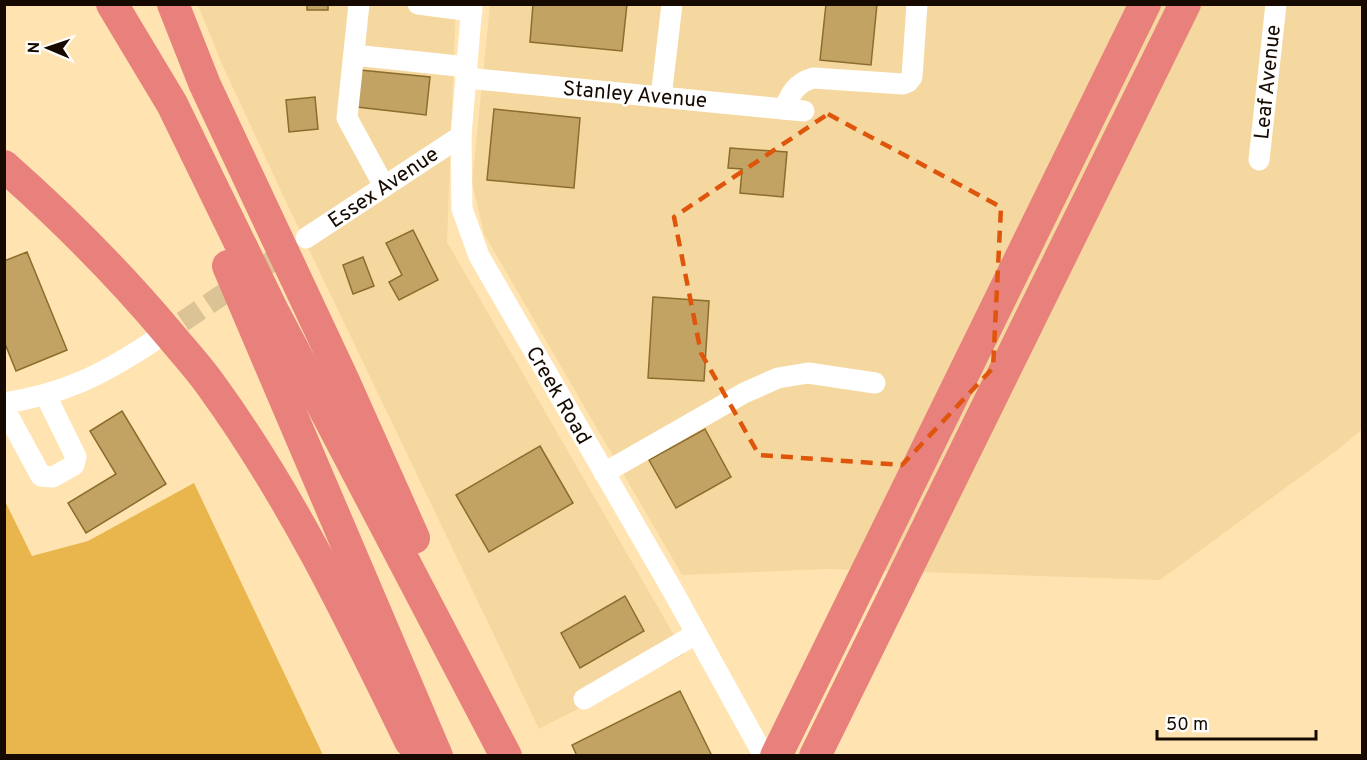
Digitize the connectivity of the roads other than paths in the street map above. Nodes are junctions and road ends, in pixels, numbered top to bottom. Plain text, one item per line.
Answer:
1 (93, 4) edge
2 (112, 4) edge
3 (173, 4) edge
4 (359, 4) edge
5 (418, 4) edge
6 (672, 4) edge
7 (917, 4) edge
8 (1145, 4) edge
9 (1185, 4) edge
10 (1276, 4) edge
11 (472, 8) edge
12 (354, 55) junction
13 (466, 73) junction
14 (661, 97) junction
15 (460, 136) junction
16 (1259, 160) dead end
17 (4, 166) edge
18 (384, 186) junction
19 (306, 238) tunnel mouth
20 (228, 243) junction
21 (264, 319) junction
22 (152, 342) tunnel mouth
23 (875, 383) dead end
24 (46, 396) junction
25 (4, 403) edge
26 (4, 408) edge
27 (604, 473) junction
28 (696, 634) junction
29 (584, 699) dead end
30 (417, 756) edge
31 (437, 756) edge
32 (506, 756) edge
33 (511, 756) edge
34 (764, 756) edge
35 (776, 756) edge
36 (815, 756) edge

1 - 20 highway
2 - 20 highway
3 - 33 highway
4 - 12 street
5 - 11 street
6 - 14 street
7 - 14 street, Stanley Avenue
8 - 35 highway
9 - 36 highway
10 - 16 street, Leaf Avenue
11 - 13 street, Creek Road
12 - 13 street, Stanley Avenue
12 - 18 street
13 - 14 street, Stanley Avenue
13 - 15 street, Creek Road
15 - 18 street, Essex Avenue
15 - 27 street, Creek Road
17 - 30 highway
18 - 19 street, Essex Avenue
20 - 21 highway
21 - 31 highway
21 - 32 highway
22 - 24 street
23 - 27 street
24 - 25 street
24 - 26 street
27 - 28 street, Creek Road
28 - 29 street
28 - 34 street, Creek Road

